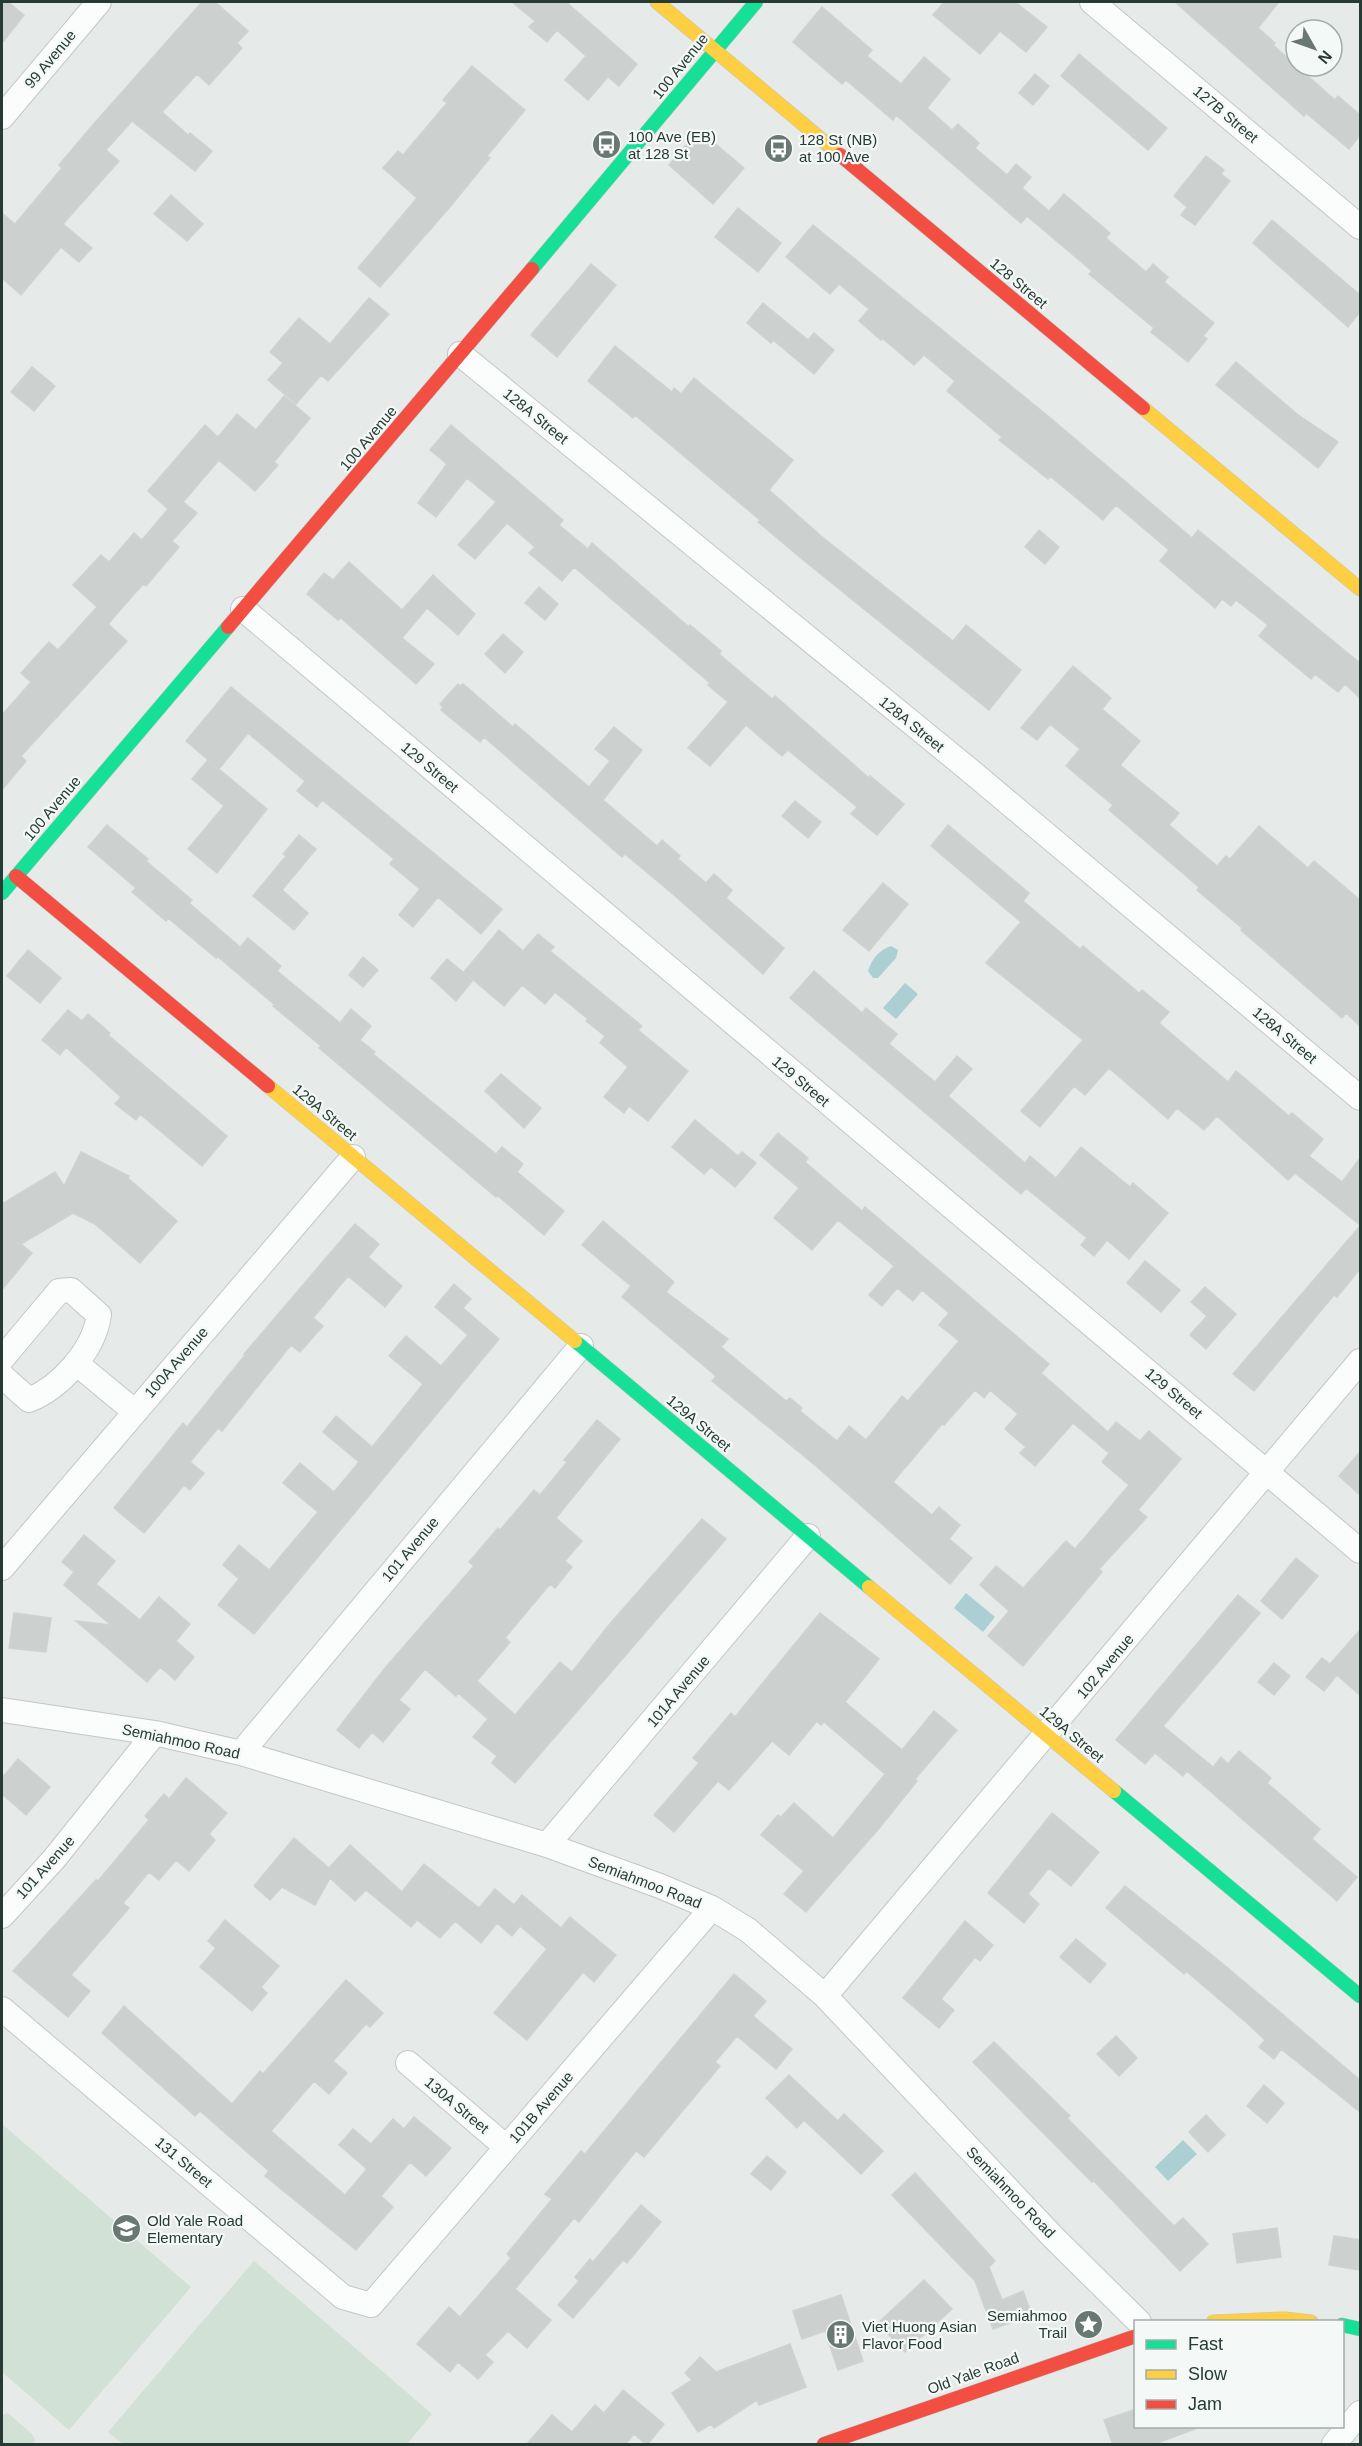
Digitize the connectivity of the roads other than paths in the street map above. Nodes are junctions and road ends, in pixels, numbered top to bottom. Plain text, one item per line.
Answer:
1 (99, 2) edge
2 (657, 2) edge
3 (756, 2) edge
4 (1092, 2) edge
5 (714, 51) junction
6 (2, 117) edge
7 (1360, 226) edge
8 (460, 354) junction
9 (1360, 589) edge
10 (243, 609) junction
11 (16, 876) junction
12 (2, 893) edge
13 (1360, 1098) edge
14 (353, 1157) junction
15 (581, 1346) junction
16 (2, 1359) edge
17 (1360, 1361) edge
18 (76, 1363) junction
19 (2, 1376) edge
20 (134, 1411) junction
21 (1267, 1472) junction
22 (808, 1536) junction
23 (1360, 1551) edge
24 (2, 1568) edge
25 (2, 1710) edge
26 (155, 1733) junction
27 (1047, 1735) junction
28 (241, 1753) junction
29 (547, 1845) junction
30 (712, 1908) junction
31 (2, 1916) edge
32 (825, 1996) junction
33 (1360, 1996) edge
34 (2, 2009) edge
35 (408, 2063) dead end
36 (506, 2147) junction
37 (371, 2305) joint
38 (1137, 2320) edge
39 (1261, 2320) edge
40 (1294, 2320) edge
41 (1344, 2325) edge
42 (1360, 2329) edge
43 (1134, 2337) edge
44 (1360, 2413) edge
45 (824, 2445) edge
46 (1334, 2445) edge

1 - 6 street, 99 Avenue
2 - 5 street, 128 Street
3 - 5 street, 100 Avenue
4 - 7 street, 127B Street
5 - 8 street, 100 Avenue
5 - 9 street, 128 Street
8 - 10 street, 100 Avenue
8 - 13 street, 128A Street
10 - 11 street, 100 Avenue
10 - 21 street, 129 Street
11 - 12 street, 100 Avenue
11 - 14 street, 129A Street
14 - 15 street, 129A Street
14 - 20 street, 100A Avenue
15 - 22 street, 129A Street
15 - 28 street, 101 Avenue
16 - 18 street
17 - 21 street, 102 Avenue
18 - 19 street
18 - 20 street
20 - 24 street, 100A Avenue
21 - 23 street, 129 Street
21 - 27 street, 102 Avenue
22 - 27 street, 129A Street
22 - 29 street, 101A Avenue
25 - 26 street, Semiahmoo Road
26 - 28 street, Semiahmoo Road
26 - 31 street, 101 Avenue
27 - 32 street, 102 Avenue
27 - 33 street, 129A Street
28 - 29 street, Semiahmoo Road
29 - 30 street, Semiahmoo Road
30 - 32 street, Semiahmoo Road
30 - 36 street, 101B Avenue
32 - 38 street, Semiahmoo Road
34 - 37 street, 131 Street
35 - 36 street, 130A Street
36 - 37 street, 101B Avenue
39 - 40 street
41 - 42 street
43 - 45 street, Old Yale Road
44 - 46 street

